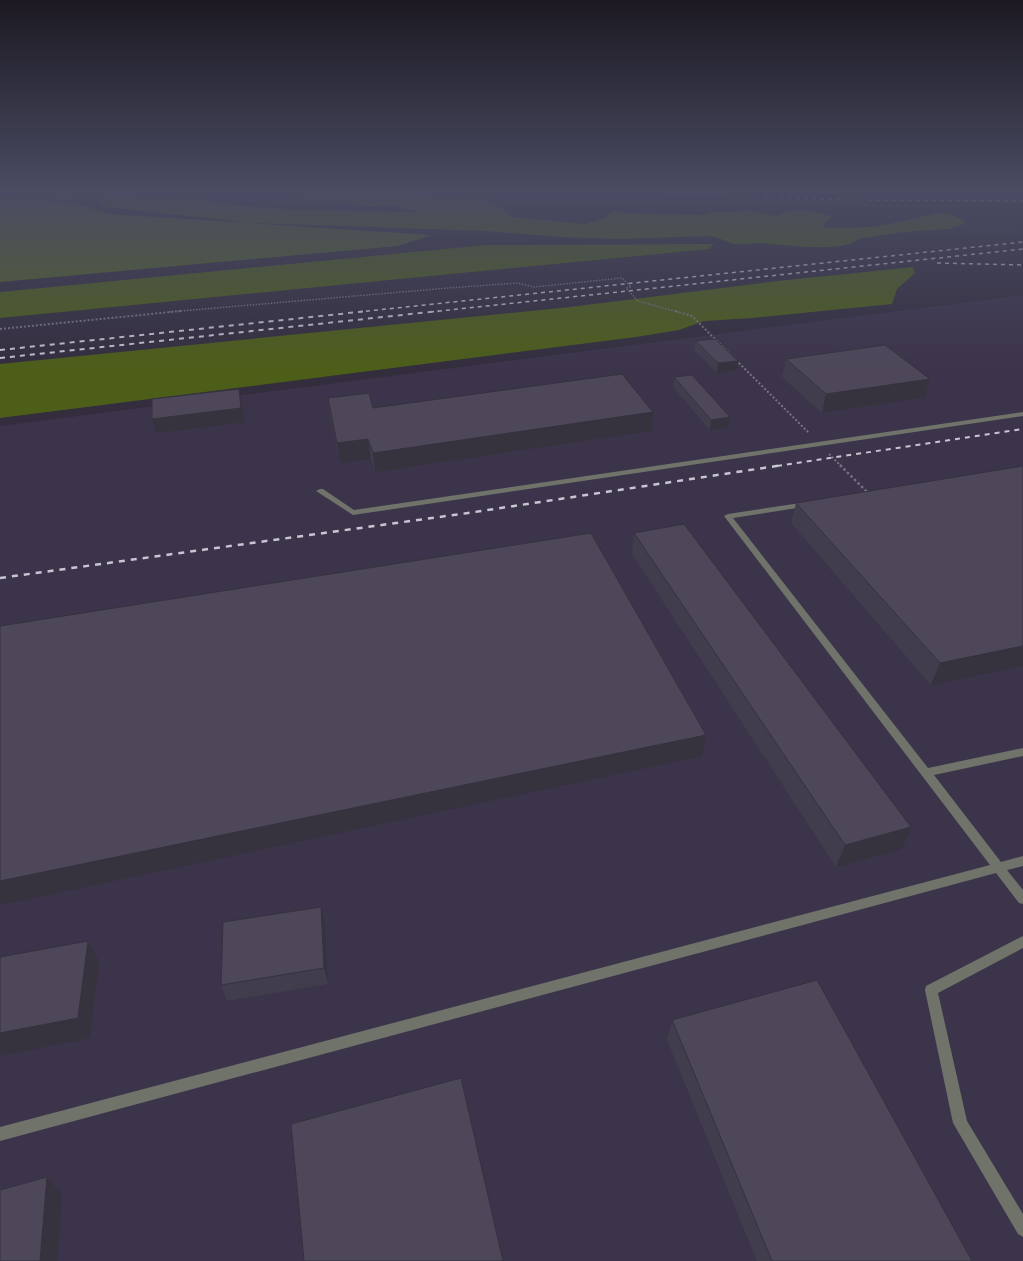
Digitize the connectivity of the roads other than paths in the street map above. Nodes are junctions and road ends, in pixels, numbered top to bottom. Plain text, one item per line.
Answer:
1 (1023, 414) edge
2 (320, 491) dead end
3 (814, 503) edge
4 (1023, 752) edge
5 (926, 773) junction
6 (1023, 860) edge
7 (999, 867) junction
8 (1023, 899) edge
9 (1023, 942) edge
10 (0, 1134) edge
11 (1023, 1229) edge

1 - 2 lane
3 - 5 lane
4 - 5 lane
5 - 7 lane
6 - 7 lane
7 - 8 lane
7 - 10 lane
9 - 11 lane

